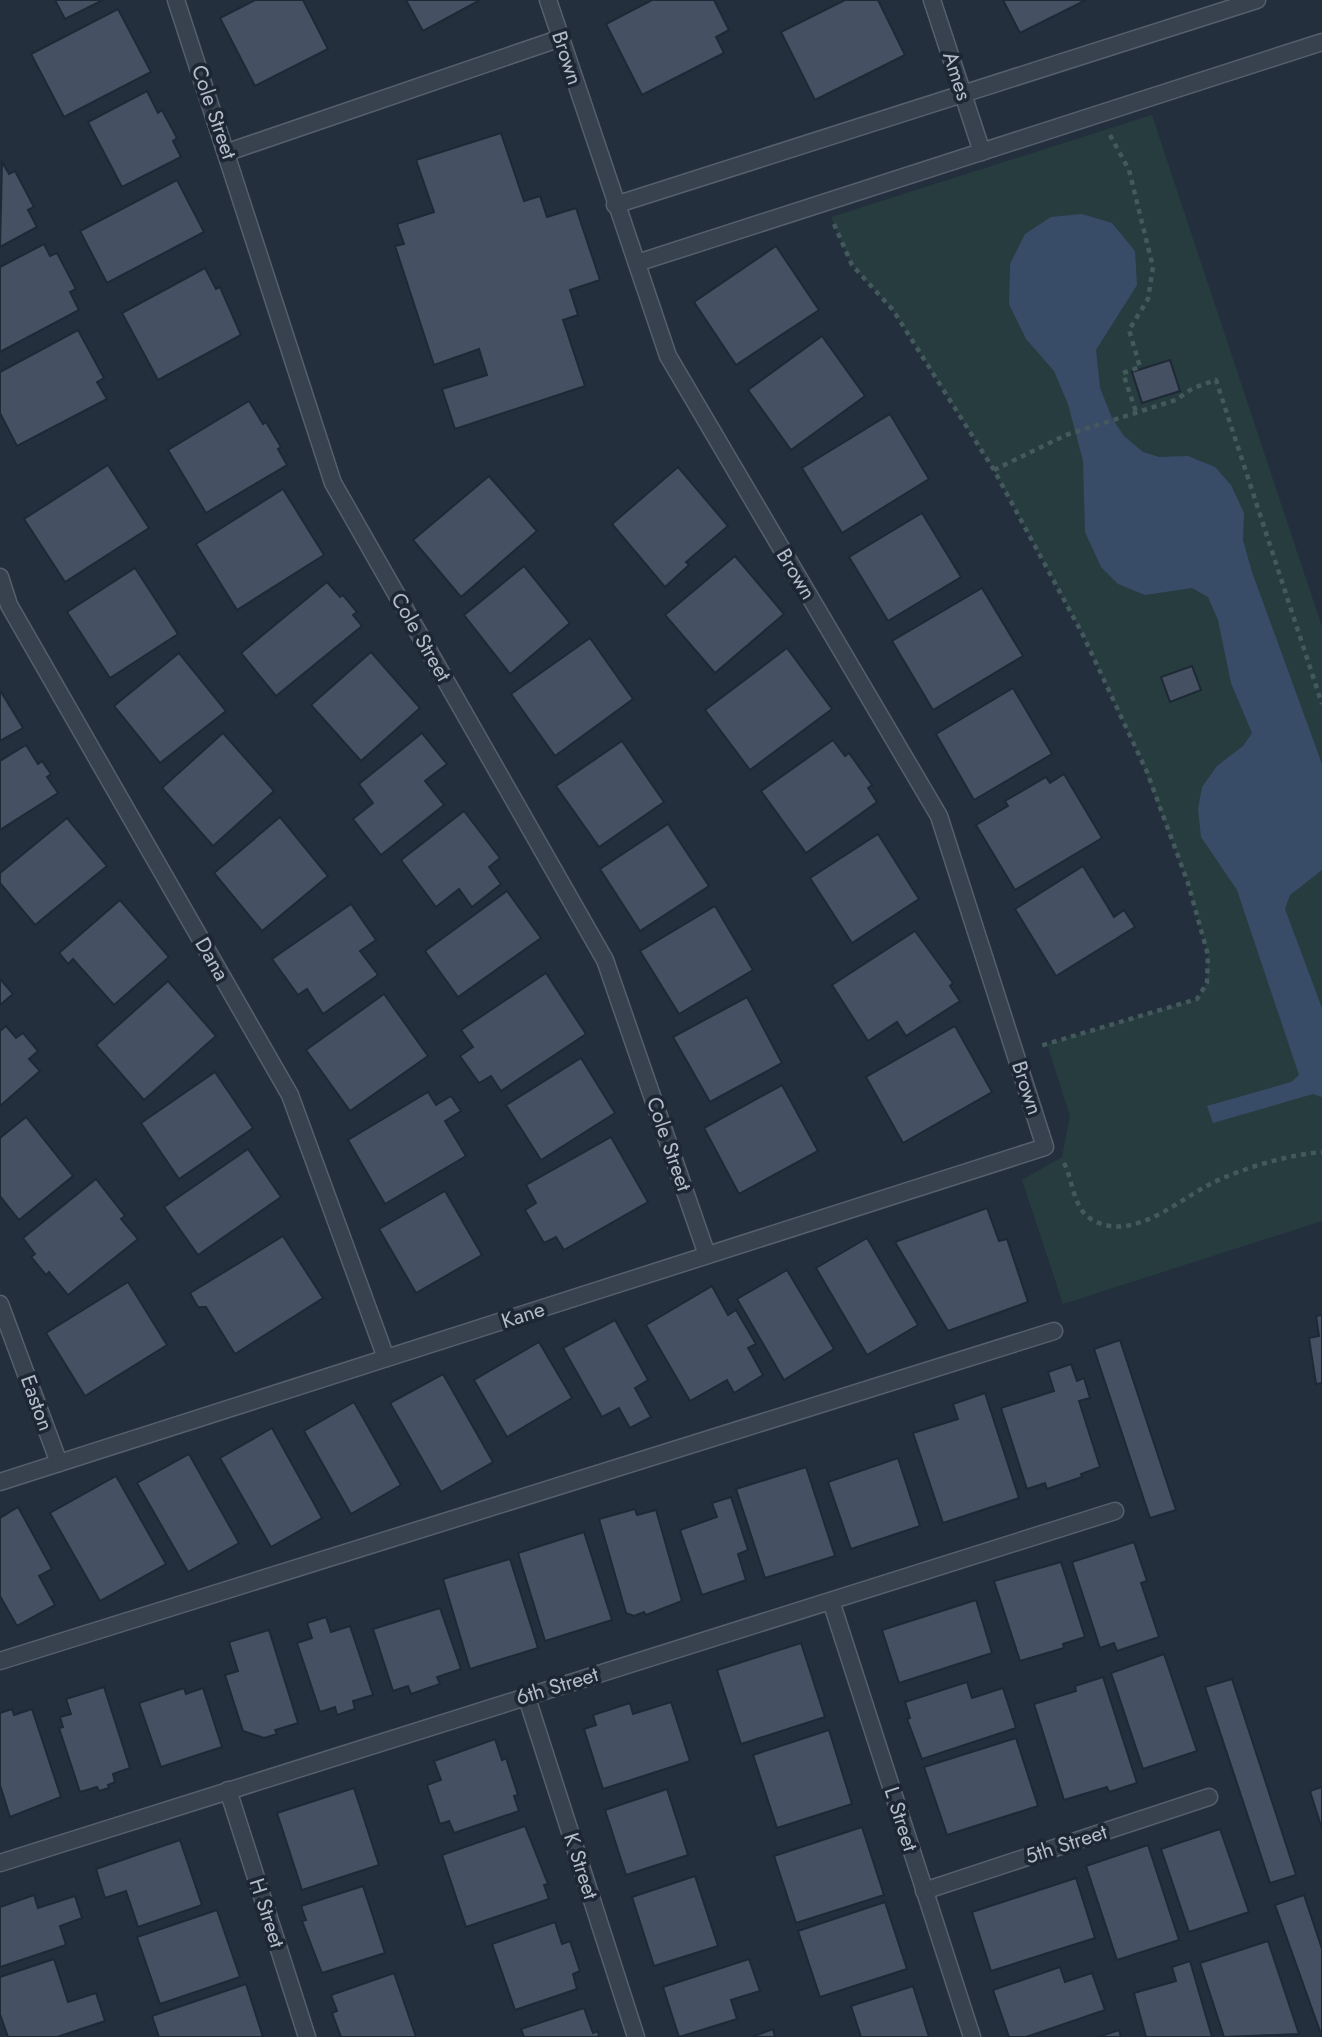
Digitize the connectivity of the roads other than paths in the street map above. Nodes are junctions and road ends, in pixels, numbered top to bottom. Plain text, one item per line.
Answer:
1 (176, 0) edge
2 (548, 0) edge
3 (932, 0) edge
4 (1257, 0) edge
5 (561, 38) junction
6 (1322, 42) edge
7 (963, 94) junction
8 (228, 152) junction
9 (982, 152) junction
10 (615, 205) junction
11 (637, 263) junction
12 (0, 577) edge
13 (1045, 1147) joint
14 (707, 1255) junction
15 (0, 1304) edge
16 (1054, 1331) dead end
17 (386, 1358) junction
18 (59, 1463) junction
19 (0, 1482) edge
20 (1115, 1511) dead end
21 (831, 1601) junction
22 (0, 1661) edge
23 (526, 1696) junction
24 (228, 1790) junction
25 (1209, 1797) dead end
26 (0, 1863) edge
27 (924, 1891) junction
28 (307, 2037) edge
29 (636, 2037) edge
30 (972, 2037) edge

1 - 8 lane, Cole Street
2 - 5 lane, Brown
3 - 7 lane, Ames
4 - 7 lane
5 - 8 lane
5 - 10 lane, Brown
6 - 9 lane
7 - 9 lane, Ames
7 - 10 lane
8 - 14 lane, Cole Street
9 - 11 lane
10 - 11 lane, Brown
11 - 13 lane, Brown
12 - 17 lane, Dana
13 - 14 lane, Kane
14 - 17 lane, Kane
15 - 18 lane, Easton
16 - 22 lane
17 - 18 lane, Kane
18 - 19 lane, Kane
20 - 21 lane, 6th Street
21 - 23 lane, 6th Street
21 - 27 lane, L Street
23 - 24 lane, 6th Street
23 - 29 lane, K Street
24 - 26 lane, 6th Street
24 - 28 lane, H Street
25 - 27 lane, 5th Street
27 - 30 lane, L Street

